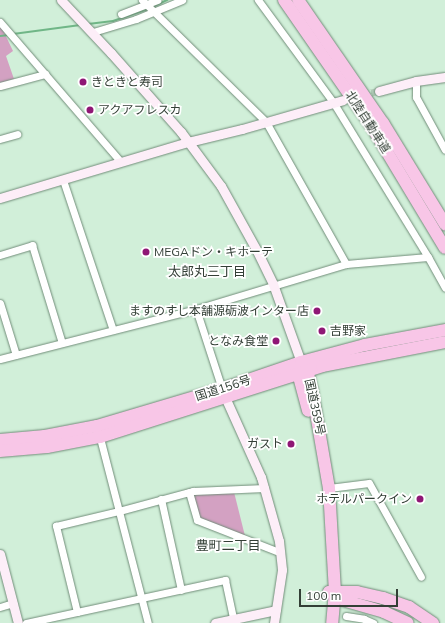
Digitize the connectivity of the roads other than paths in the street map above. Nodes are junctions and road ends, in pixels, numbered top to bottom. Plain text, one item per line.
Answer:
1 (61, 0) edge
2 (157, 0) edge
3 (182, 0) edge
4 (258, 0) edge
5 (284, 0) edge
6 (298, 0) edge
7 (149, 7) edge
8 (121, 14) dead end
9 (0, 22) edge
10 (93, 32) junction
11 (45, 74) junction
12 (445, 77) edge
13 (416, 81) junction
14 (0, 86) edge
15 (379, 91) tunnel mouth
16 (343, 100) dead end
17 (333, 102) junction
18 (266, 122) junction
19 (17, 134) dead end
20 (0, 139) edge
21 (188, 142) junction
22 (445, 150) edge
23 (121, 162) junction
24 (63, 180) junction
25 (0, 198) edge
26 (445, 224) edge
27 (445, 248) edge
28 (0, 255) edge
29 (428, 256) junction
30 (346, 264) junction
31 (273, 284) junction
32 (445, 288) edge
33 (0, 303) edge
34 (196, 308) junction
35 (113, 330) junction
36 (445, 330) edge
37 (445, 342) edge
38 (62, 343) junction
39 (16, 355) junction
40 (0, 359) edge
41 (302, 368) junction
42 (224, 393) junction
43 (98, 431) junction
44 (0, 440) edge
45 (0, 451) edge
46 (265, 488) junction
47 (329, 488) junction
48 (189, 492) junction
49 (162, 499) junction
50 (119, 511) junction
51 (281, 553) junction
52 (0, 554) edge
53 (334, 560) junction
54 (421, 577) dead end
55 (181, 590) junction
56 (357, 592) junction
57 (333, 593) junction
58 (142, 598) junction
59 (346, 601) junction
60 (13, 603) junction
61 (0, 607) edge
62 (276, 610) junction
63 (77, 612) junction
64 (346, 616) dead end
65 (233, 619) junction
66 (332, 620) edge
67 (18, 623) edge
68 (26, 623) edge
69 (148, 623) edge
70 (215, 623) edge
71 (274, 623) edge
72 (373, 623) edge
73 (408, 623) edge
74 (433, 623) edge

1 - 10 street
2 - 7 street
3 - 7 street
4 - 17 street
5 - 27 highway, 北陸自動車道
6 - 26 highway, 北陸自動車道
7 - 8 street
7 - 10 street
7 - 18 street
9 - 11 street
10 - 21 street
11 - 14 street
11 - 23 street
12 - 13 street
13 - 15 street
13 - 22 street
16 - 17 street
17 - 18 street
17 - 29 street
18 - 21 street
18 - 30 street
19 - 20 street
21 - 23 street
21 - 31 street
23 - 24 street
24 - 25 street
24 - 35 street
28 - 38 street
29 - 30 street
29 - 32 street
30 - 31 street
31 - 34 street
31 - 41 street
33 - 39 street
34 - 35 street
34 - 42 street
35 - 38 street
36 - 41 highway, 国道156号
37 - 41 highway, 国道156号
38 - 39 street
39 - 40 street
41 - 42 highway, 国道156号
41 - 47 highway, 国道359号
41 - 57 highway, 国道359号
42 - 43 highway, 国道156号
42 - 46 street
43 - 44 highway, 国道156号
43 - 45 highway, 国道156号
43 - 50 street
46 - 48 street
46 - 51 street
47 - 53 highway, 国道359号
47 - 54 street
48 - 49 street
48 - 51 street
49 - 50 street
49 - 55 street
50 - 58 street
50 - 63 street
51 - 62 street
52 - 60 street
53 - 56 highway
53 - 57 highway, 国道359号
55 - 58 street
55 - 65 street
56 - 57 highway
56 - 74 highway
57 - 59 highway
57 - 66 highway, 国道359号
58 - 63 street
58 - 69 street
59 - 66 highway
59 - 73 highway
60 - 61 street
60 - 67 street
62 - 65 street
62 - 71 street
63 - 68 street
64 - 72 street
65 - 70 street

